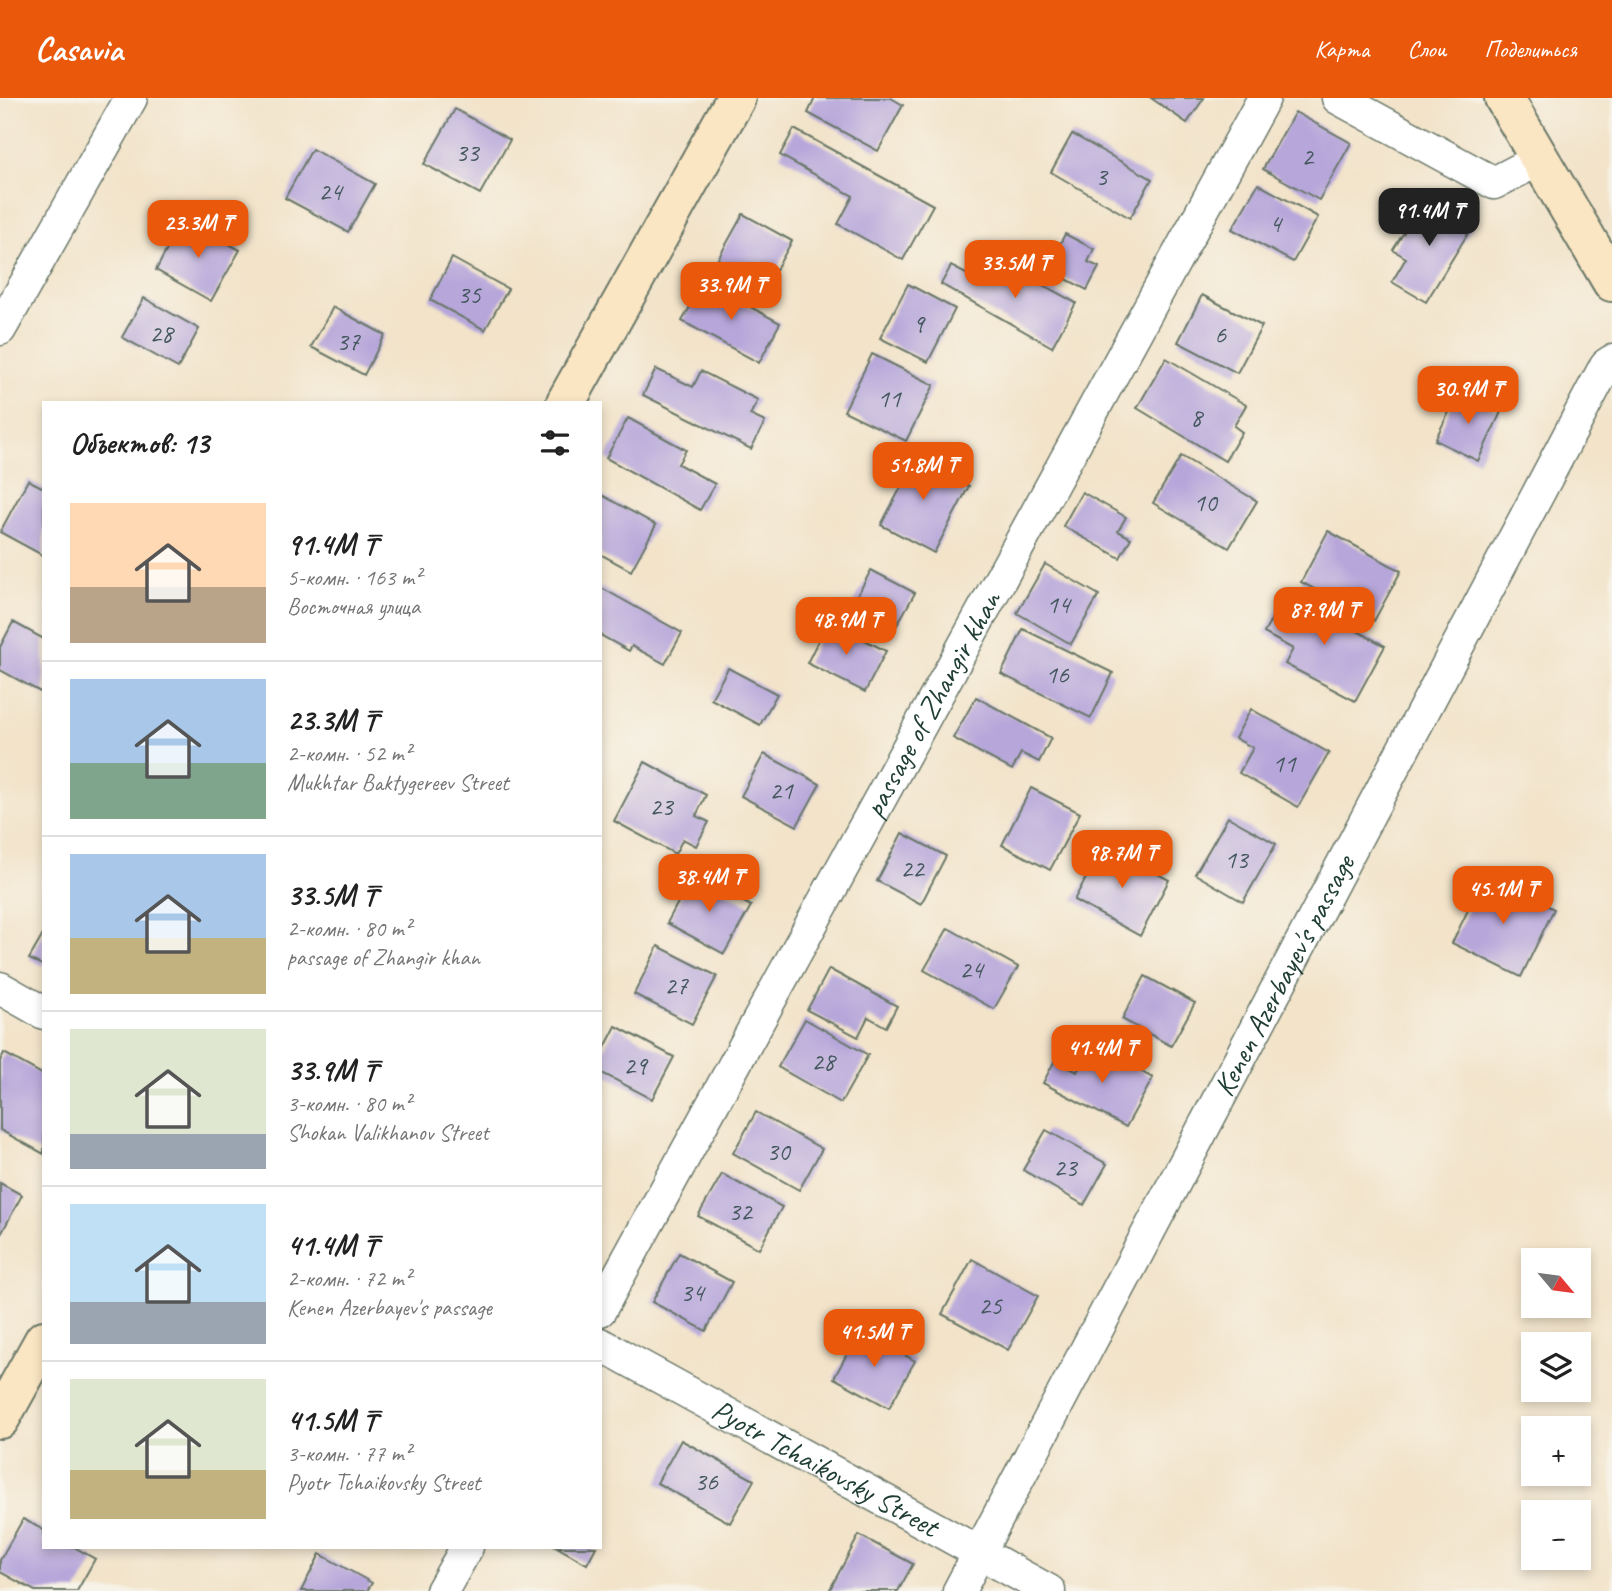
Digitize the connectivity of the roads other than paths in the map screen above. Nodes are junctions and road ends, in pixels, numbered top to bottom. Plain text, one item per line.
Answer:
1 (131, 98) edge
2 (736, 98) edge
3 (1264, 98) edge
4 (1338, 98) edge
5 (1504, 98) edge
6 (1540, 159) junction
7 (1612, 282) edge
8 (0, 329) edge
9 (1612, 361) edge
10 (567, 401) edge
11 (0, 988) edge
12 (42, 1012) edge
13 (602, 1306) edge
14 (42, 1344) edge
15 (602, 1345) edge
16 (0, 1419) edge
17 (466, 1549) edge
18 (979, 1553) junction
19 (442, 1591) edge
20 (959, 1591) edge
21 (1049, 1591) edge

1 - 8 street
2 - 10 main road
3 - 13 street, passage of Zhangir khan
4 - 6 street
5 - 6 main road
6 - 7 main road
9 - 18 street, Kenen Azerbayev's passage
11 - 12 street
14 - 16 main road
15 - 18 street, Pyotr Tchaikovsky Street
17 - 19 street
18 - 20 street, Kenen Azerbayev's passage
18 - 21 street, Pyotr Tchaikovsky Street

